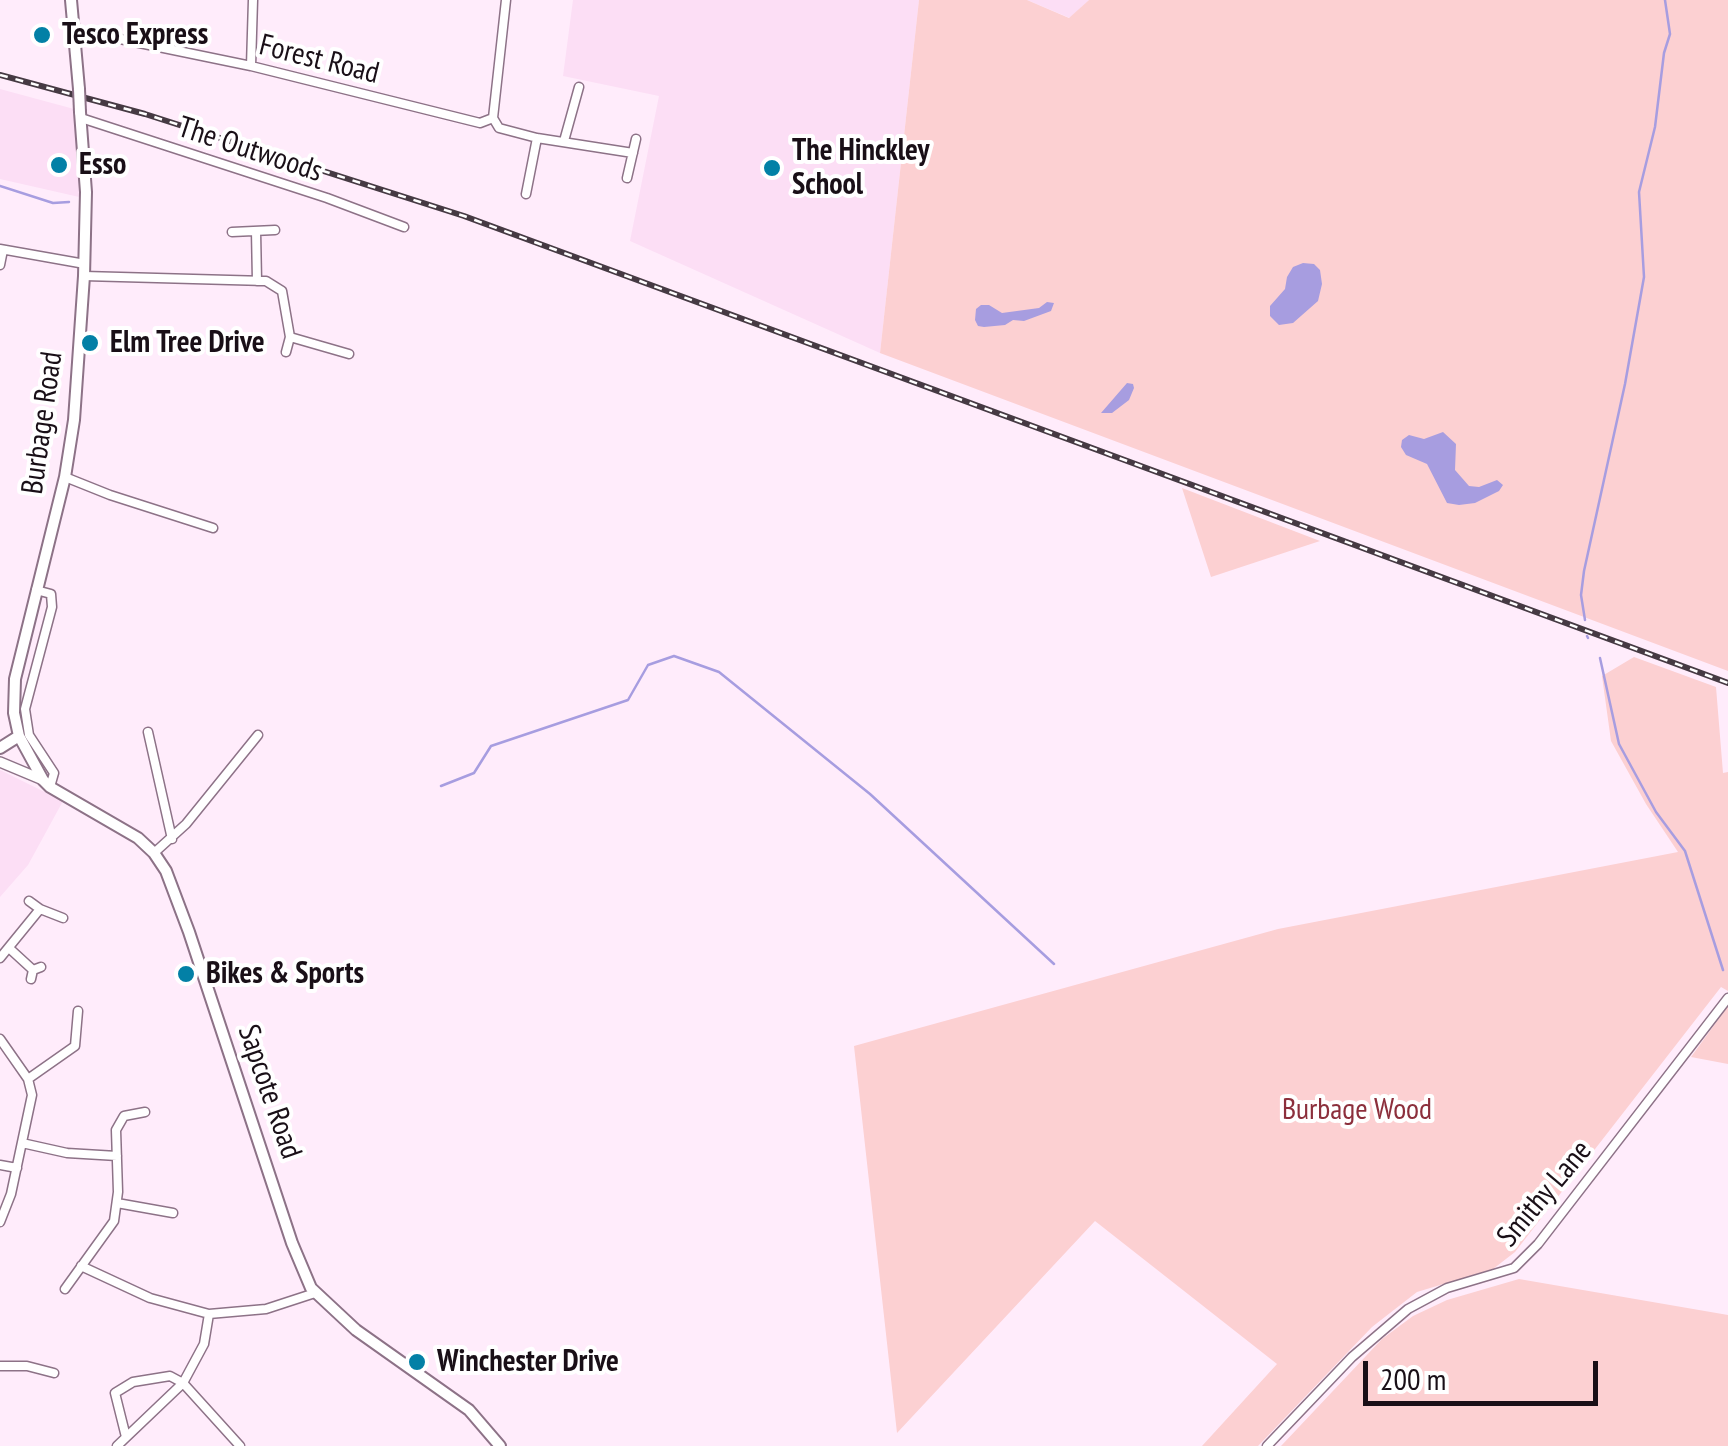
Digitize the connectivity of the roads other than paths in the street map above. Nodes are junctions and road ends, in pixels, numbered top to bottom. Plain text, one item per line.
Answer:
1 (72, 0) edge
2 (253, 0) edge
3 (506, 0) edge
4 (74, 32) junction
5 (251, 66) junction
6 (579, 87) dead end
7 (80, 115) junction
8 (493, 118) junction
9 (537, 138) junction
10 (636, 139) dead end
11 (564, 140) junction
12 (633, 154) junction
13 (627, 178) dead end
14 (526, 194) dead end
15 (404, 227) dead end
16 (275, 230) dead end
17 (256, 231) junction
18 (232, 232) dead end
19 (2, 249) edge
20 (0, 265) edge
21 (84, 270) junction
22 (257, 281) junction
23 (290, 337) junction
24 (286, 352) dead end
25 (349, 354) dead end
26 (65, 476) junction
27 (212, 528) dead end
28 (36, 590) junction
29 (148, 732) dead end
30 (258, 735) dead end
31 (19, 736) junction
32 (0, 748) edge
33 (0, 762) edge
34 (47, 783) junction
35 (172, 839) junction
36 (154, 853) junction
37 (29, 901) dead end
38 (40, 910) junction
39 (63, 918) dead end
40 (9, 948) junction
41 (0, 958) edge
42 (35, 972) dead end
43 (1728, 998) edge
44 (78, 1011) dead end
45 (0, 1040) edge
46 (28, 1079) junction
47 (145, 1112) dead end
48 (22, 1142) junction
49 (116, 1156) junction
50 (0, 1165) edge
51 (17, 1168) junction
52 (117, 1202) junction
53 (173, 1213) dead end
54 (0, 1222) edge
55 (82, 1266) junction
56 (65, 1289) dead end
57 (315, 1293) junction
58 (209, 1314) junction
59 (0, 1366) edge
60 (54, 1373) dead end
61 (183, 1384) junction
62 (126, 1437) junction
63 (116, 1446) edge
64 (240, 1446) edge
65 (500, 1446) edge
66 (1267, 1446) edge

1 - 4 main road, Burbage Road
2 - 5 street
3 - 8 street
4 - 5 street, Forest Road
4 - 7 main road, Burbage Road, bridge
5 - 8 street, Forest Road
6 - 11 street
7 - 15 street, The Outwoods
7 - 21 main road, Burbage Road
8 - 9 street
9 - 11 street
9 - 14 street
10 - 12 street
11 - 12 street
12 - 13 street
16 - 17 street
17 - 18 street
17 - 22 street
19 - 20 street
19 - 21 street
21 - 22 street
21 - 26 main road, Burbage Road
22 - 23 street
23 - 24 street
23 - 25 street
26 - 27 street
26 - 28 main road, Burbage Road
28 - 31 main road, Burbage Road
28 - 34 street
29 - 35 street
30 - 35 street
31 - 32 main road
31 - 34 main road
33 - 34 street
34 - 36 main road, Sapcote Road
35 - 36 street
36 - 57 main road, Sapcote Road
37 - 38 street
38 - 39 street
38 - 40 street
40 - 41 street
40 - 42 street
43 - 66 street, Smithy Lane
44 - 46 street
45 - 46 street
46 - 48 street
47 - 49 street
48 - 49 street
48 - 51 street
49 - 52 street
50 - 51 street
51 - 54 street
52 - 53 street
52 - 55 street
55 - 56 street
55 - 58 street
57 - 58 street
57 - 65 main road, Sapcote Road
58 - 61 street
59 - 60 street
61 - 62 street
61 - 62 street
61 - 64 street
62 - 63 street

